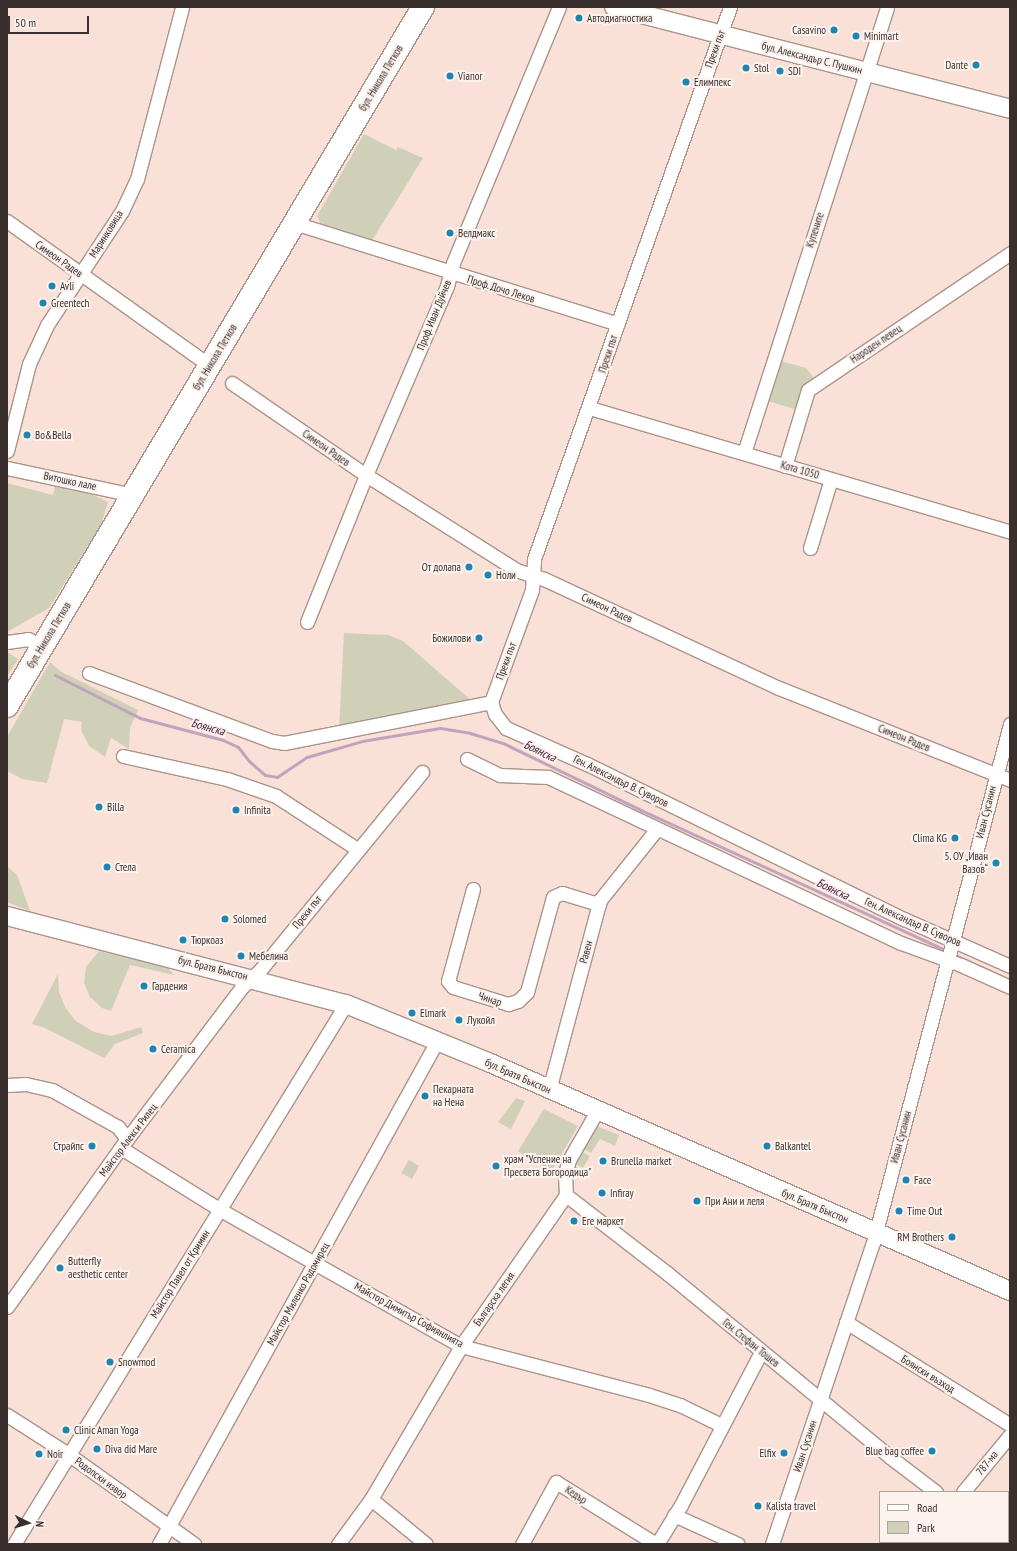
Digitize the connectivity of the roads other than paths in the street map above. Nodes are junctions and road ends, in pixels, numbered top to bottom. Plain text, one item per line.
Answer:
1 (182, 7) edge
2 (424, 7) edge
3 (559, 7) edge
4 (614, 7) edge
5 (730, 7) edge
6 (887, 7) edge
7 (720, 35) junction
8 (866, 72) junction
9 (1010, 109) edge
10 (7, 221) edge
11 (294, 223) junction
12 (1010, 253) edge
13 (81, 274) junction
14 (450, 274) junction
15 (618, 324) junction
16 (210, 366) junction
17 (232, 383) dead end
18 (590, 408) junction
19 (7, 451) edge
20 (744, 453) junction
21 (785, 466) junction
22 (7, 468) edge
23 (366, 475) junction
24 (831, 479) junction
25 (133, 495) junction
26 (1010, 532) edge
27 (810, 548) dead end
28 (532, 575) junction
29 (307, 622) dead end
30 (7, 642) edge
31 (42, 647) junction
32 (89, 673) dead end
33 (491, 702) junction
34 (7, 706) edge
35 (1010, 724) edge
36 (123, 756) dead end
37 (467, 759) dead end
38 (422, 772) dead end
39 (996, 775) junction
40 (1010, 780) edge
41 (656, 830) junction
42 (357, 849) junction
43 (473, 889) dead end
44 (599, 904) junction
45 (7, 916) edge
46 (955, 940) junction
47 (950, 961) junction
48 (1010, 966) edge
49 (253, 978) junction
50 (1010, 987) edge
51 (346, 1004) junction
52 (436, 1043) junction
53 (7, 1085) edge
54 (549, 1090) junction
55 (597, 1111) junction
56 (124, 1143) junction
57 (566, 1195) junction
58 (219, 1209) junction
59 (876, 1232) junction
60 (315, 1264) junction
61 (1010, 1291) edge
62 (7, 1307) edge
63 (846, 1322) junction
64 (461, 1346) junction
65 (761, 1352) junction
66 (821, 1399) junction
67 (7, 1415) edge
68 (1010, 1425) edge
69 (721, 1426) junction
70 (1010, 1435) edge
71 (68, 1454) junction
72 (935, 1491) edge
73 (964, 1491) edge
74 (371, 1498) junction
75 (674, 1516) junction
76 (169, 1526) junction
77 (14, 1544) edge
78 (159, 1544) edge
79 (194, 1544) edge
80 (338, 1544) edge
81 (426, 1544) edge
82 (522, 1544) edge
83 (656, 1544) edge
84 (738, 1544) edge
85 (772, 1544) edge

1 - 13 street, Маринковица
2 - 11 highway, бул. Никола Петков
3 - 14 street, Проф. Иван Дуйчев
4 - 7 street, бул. Александър С. Пушкин
5 - 7 street, Преки път
6 - 8 street, Купените
7 - 8 street, бул. Александър С. Пушкин
7 - 15 street, Преки път
8 - 9 street, бул. Александър С. Пушкин
8 - 20 street, Купените
10 - 13 street, Симеон Радев
11 - 14 street, Проф. Дочо Леков
11 - 16 highway, бул. Никола Петков
12 - 21 street, Народен певец
13 - 16 street, Симеон Радев
13 - 19 street, Маринковица
14 - 15 street, Проф. Дочо Леков
14 - 23 street, Проф. Иван Дуйчев
15 - 18 street, Преки път
16 - 25 highway, бул. Никола Петков
17 - 23 street, Симеон Радев
18 - 20 street, Кота 1050
18 - 28 street, Преки път
20 - 21 street, Кота 1050
21 - 24 street, Кота 1050
22 - 25 street, Витошко лале
23 - 28 street, Симеон Радев
23 - 29 street, Проф. Иван Дуйчев
24 - 26 street, Кота 1050
24 - 27 street
25 - 31 highway, бул. Никола Петков
28 - 33 street, Преки път
28 - 39 street, Симеон Радев
30 - 31 street
31 - 34 highway, бул. Никола Петков
32 - 33 street
33 - 46 street, Ген. Александър В. Суворов
35 - 39 street, Иван Сусанин
36 - 42 street
37 - 41 street, Ген. Александър В. Суворов
38 - 42 street, Преки път
39 - 40 street, Симеон Радев
39 - 46 street, Иван Сусанин
41 - 44 street, Равен
41 - 47 street, Ген. Александър В. Суворов
42 - 49 street, Преки път
43 - 44 street, Чинар
44 - 54 street, Равен
45 - 49 street, бул. Братя Бъкстон
46 - 47 street, Иван Сусанин
46 - 48 street, Ген. Александър В. Суворов
47 - 50 street, Ген. Александър В. Суворов
47 - 59 street, Иван Сусанин
49 - 51 street, бул. Братя Бъкстон
49 - 56 street, Майстор Алекси Рилец
51 - 52 street, бул. Братя Бъкстон
51 - 58 street, Майстор Павел от Кримин
52 - 54 street, бул. Братя Бъкстон
52 - 60 street, Майстор Миленко Радомирец
53 - 56 street, Майстор Димитър Софиянлията
54 - 55 street, бул. Братя Бъкстон
55 - 57 street
55 - 59 street, бул. Братя Бъкстон
56 - 58 street, Майстор Димитър Софиянлията
56 - 62 street, Майстор Алекси Рилец
57 - 64 street, Българска легия
57 - 65 street, Ген. Стефан Тошев
58 - 60 street, Майстор Димитър Софиянлията
58 - 71 street, Майстор Павел от Кримин
59 - 61 street, бул. Братя Бъкстон
59 - 63 street, Иван Сусанин
60 - 64 street, Майстор Димитър Софиянлията
60 - 76 street, Майстор Миленко Радомирец
63 - 66 street, Иван Сусанин
63 - 68 street, Боянски възход
64 - 69 street, Майстор Димитър Софиянлията
64 - 74 street, Българска легия
65 - 66 street, Ген. Стефан Тошев
65 - 69 street
66 - 72 street, Ген. Стефан Тошев
66 - 85 street, Иван Сусанин
67 - 71 street, Родопски извор
69 - 75 street
70 - 73 street, 787-ма
71 - 76 street, Родопски извор
71 - 77 street, Майстор Павел от Кримин
74 - 80 street, Българска легия
74 - 81 street
75 - 83 street
75 - 84 street
76 - 78 street, Майстор Миленко Радомирец
76 - 79 street, Родопски извор
82 - 83 street, Кедър

